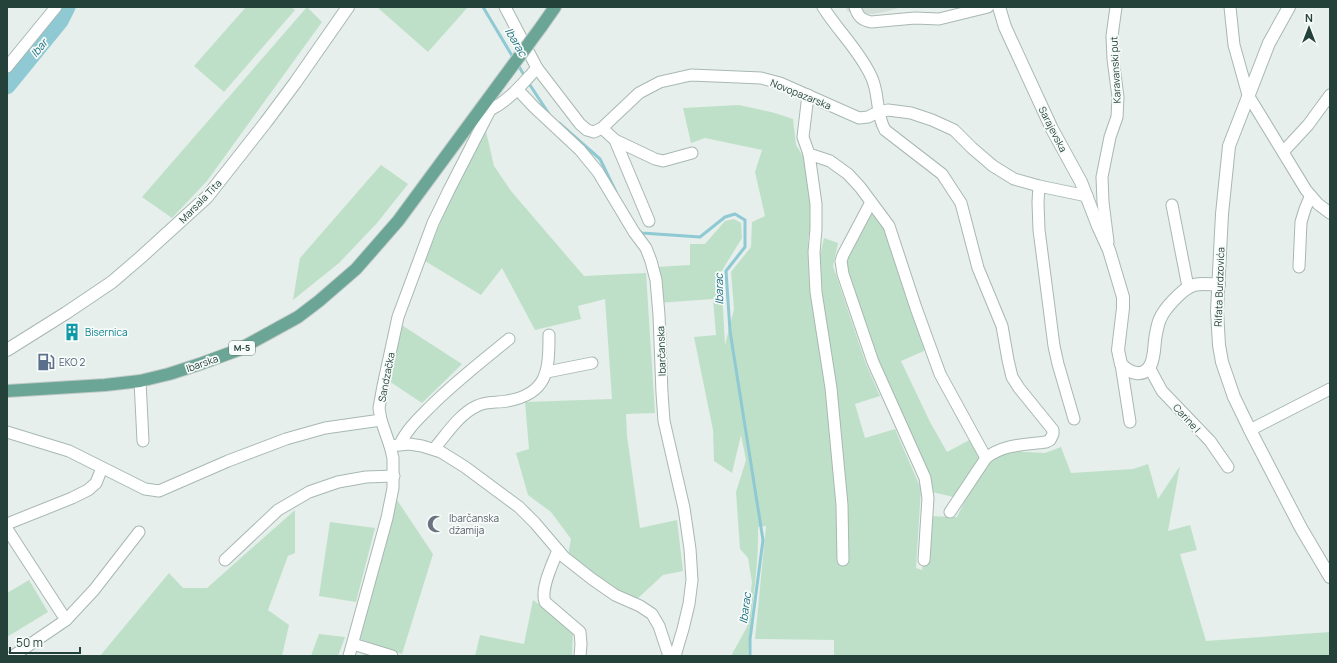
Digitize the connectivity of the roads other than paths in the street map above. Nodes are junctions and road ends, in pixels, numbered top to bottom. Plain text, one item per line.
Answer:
1 (48, 7) edge
2 (56, 7) edge
3 (348, 7) edge
4 (505, 7) edge
5 (555, 7) edge
6 (823, 7) edge
7 (855, 7) edge
8 (1116, 7) edge
9 (1230, 7) edge
10 (1289, 7) edge
11 (998, 8) edge
12 (46, 20) junction
13 (7, 67) edge
14 (534, 71) junction
15 (521, 86) junction
16 (808, 94) junction
17 (1248, 95) junction
18 (1330, 95) edge
19 (487, 107) junction
20 (878, 112) junction
21 (602, 128) junction
22 (615, 140) junction
23 (1283, 152) junction
24 (692, 153) dead end
25 (809, 154) junction
26 (1039, 186) junction
27 (1087, 196) junction
28 (1310, 197) junction
29 (871, 202) junction
30 (1172, 205) dead end
31 (1330, 213) edge
32 (648, 221) dead end
33 (1109, 250) junction
34 (1299, 267) dead end
35 (1219, 285) junction
36 (1188, 287) junction
37 (549, 335) dead end
38 (509, 339) dead end
39 (8, 346) edge
40 (592, 363) dead end
41 (1121, 364) junction
42 (1149, 368) junction
43 (547, 372) junction
44 (140, 381) junction
45 (1330, 389) edge
46 (7, 391) edge
47 (1074, 419) dead end
48 (381, 420) junction
49 (1130, 422) dead end
50 (1250, 430) junction
51 (7, 432) edge
52 (143, 442) dead end
53 (395, 445) junction
54 (434, 449) junction
55 (986, 458) junction
56 (1228, 467) dead end
57 (102, 468) junction
58 (394, 476) junction
59 (950, 512) dead end
60 (7, 524) edge
61 (7, 529) edge
62 (139, 532) dead end
63 (558, 550) junction
64 (225, 560) dead end
65 (843, 560) dead end
66 (924, 560) dead end
67 (1330, 577) edge
68 (66, 620) junction
69 (352, 644) junction
70 (13, 656) edge
71 (349, 656) edge
72 (392, 656) edge
73 (580, 656) edge
74 (669, 656) edge
75 (675, 656) edge

1 - 12 street
2 - 12 street
3 - 39 street, Marsala Tita
4 - 14 street
5 - 19 main road, M-5, bridge
6 - 20 street
7 - 11 street
8 - 33 street, Karavanski put
9 - 17 street
10 - 17 street, Rifata Burdzovića
11 - 27 street, Sarajevska
12 - 13 street
14 - 15 street
14 - 21 street
15 - 19 street
15 - 75 street, Ibarčanska
16 - 20 street, Novopazarska
16 - 21 street, Novopazarska
16 - 25 street
17 - 23 street
17 - 35 street, Rifata Burdzovića
18 - 23 street
19 - 44 main road, Ibarska / M-5
19 - 48 street, Sandzačka
20 - 26 street, Novopazarska
20 - 55 street
21 - 22 street
22 - 24 street
22 - 32 street
23 - 28 street
25 - 29 street
25 - 65 street
26 - 27 street, Novopazarska
26 - 47 street
27 - 33 street, Sarajevska
28 - 31 street
28 - 34 street
29 - 55 street
29 - 66 street
30 - 36 street
33 - 41 street, Sarajevska
35 - 36 street
35 - 50 street, Rifata Burdzovića
36 - 42 street
37 - 43 street
38 - 53 street
40 - 43 street
41 - 42 street
41 - 49 street
42 - 56 street, Carine I
43 - 54 street
44 - 46 main road, Ibarska / M-5
44 - 52 street
45 - 50 street
48 - 53 street, Sandzačka
48 - 57 street
50 - 67 street, Rifata Burdzovića
51 - 57 street
53 - 54 street
53 - 58 street, Sandzačka
54 - 63 street
55 - 59 street
57 - 60 street
58 - 64 street
58 - 69 street, Sandzačka
61 - 68 street
62 - 68 street
63 - 73 street
63 - 74 street
68 - 70 street
69 - 71 street, Sandzačka
69 - 72 street

